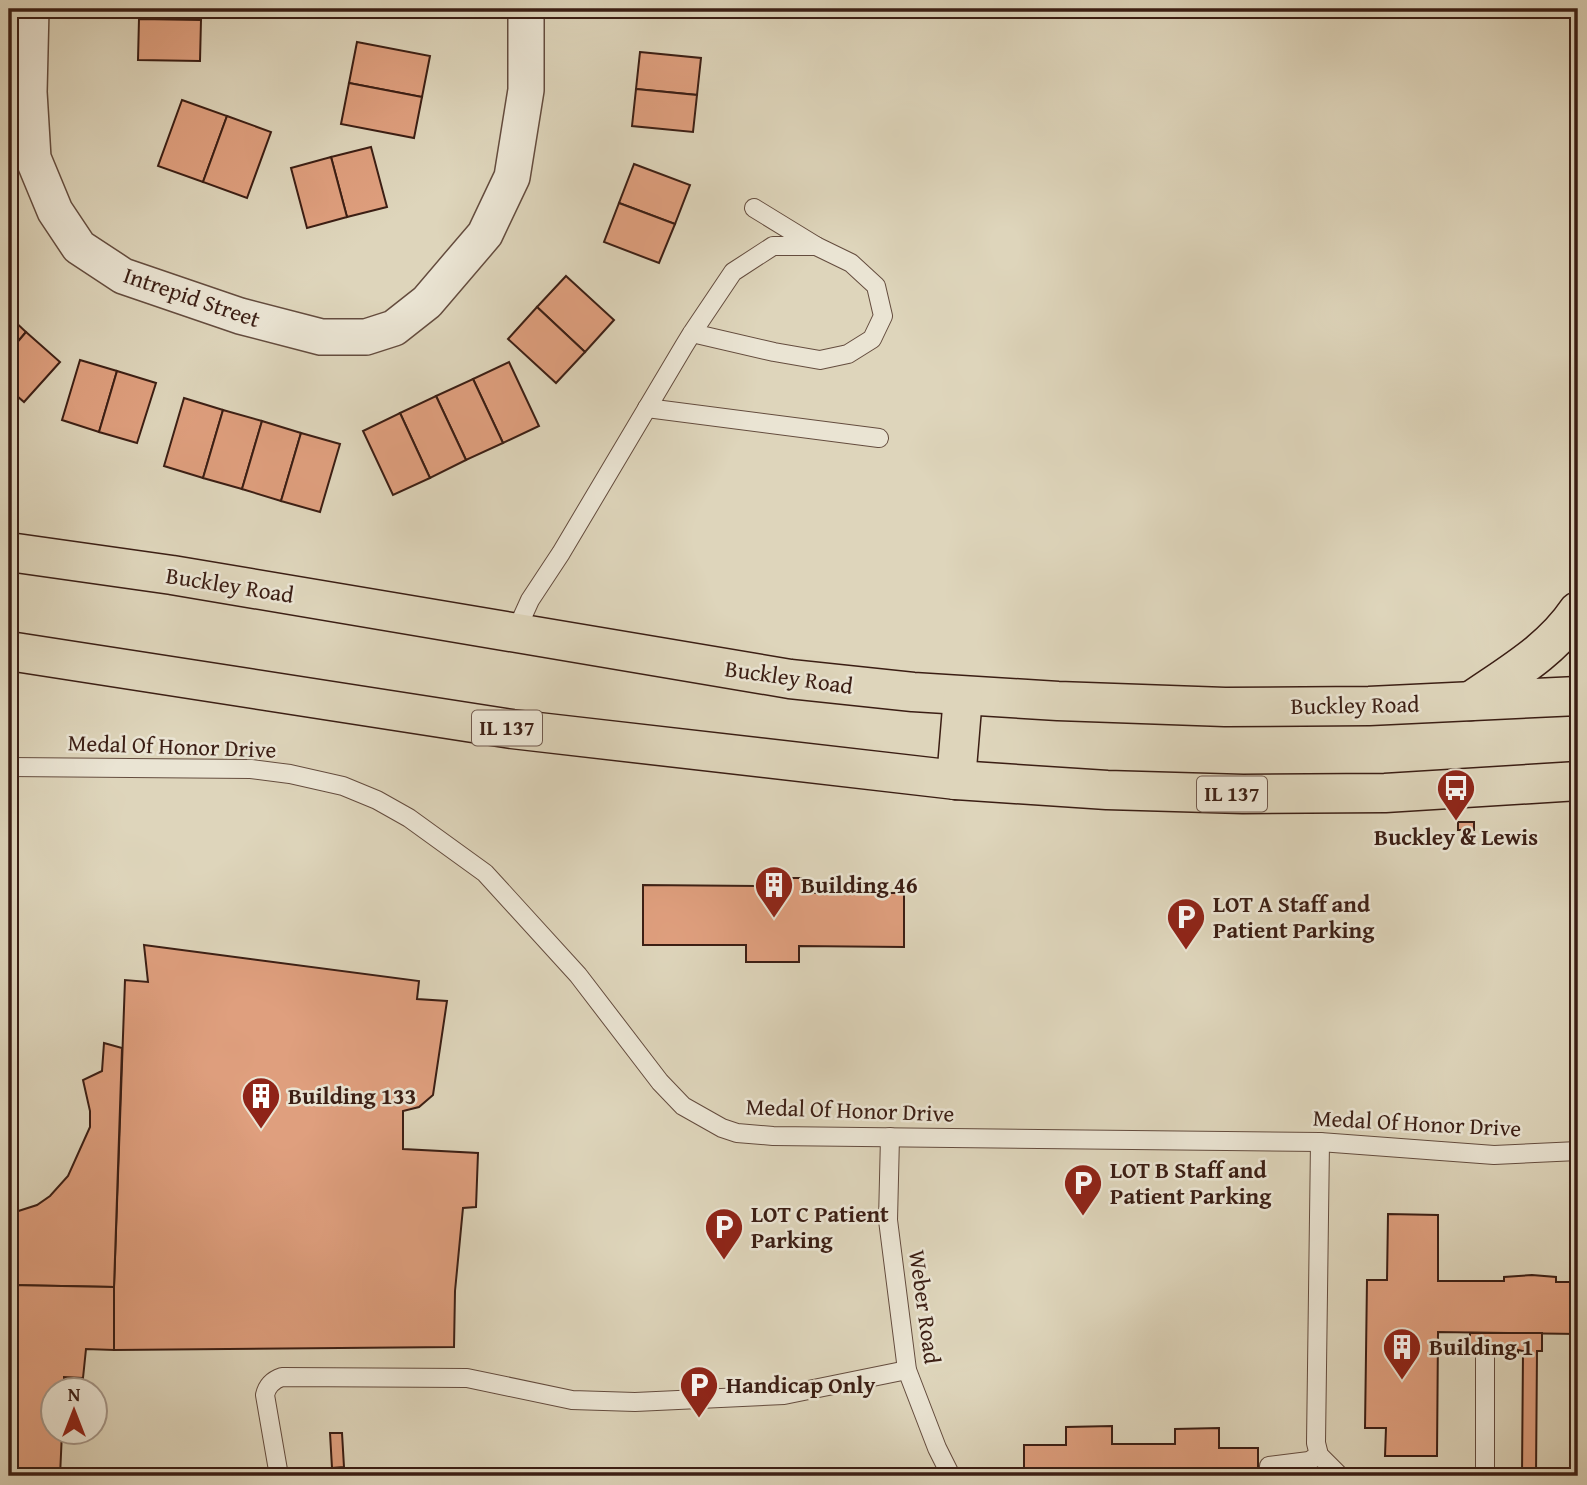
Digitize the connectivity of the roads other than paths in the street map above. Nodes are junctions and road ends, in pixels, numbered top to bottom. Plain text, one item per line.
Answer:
1 (30, 9) edge
2 (526, 9) edge
3 (754, 208) dead end
4 (816, 246) junction
5 (692, 333) junction
6 (647, 408) junction
7 (878, 438) dead end
8 (9, 552) edge
9 (1578, 611) edge
10 (515, 632) junction
11 (9, 651) edge
12 (963, 696) junction
13 (1578, 696) edge
14 (1470, 702) junction
15 (9, 766) edge
16 (956, 780) junction
17 (1578, 781) edge
18 (890, 1137) junction
19 (1320, 1142) junction
20 (1578, 1151) edge
21 (1485, 1353) dead end
22 (907, 1370) junction
23 (1319, 1455) junction
24 (1269, 1465) dead end
25 (279, 1476) edge
26 (951, 1476) edge
27 (1340, 1476) edge
28 (1485, 1476) edge

1 - 2 street, Intrepid Street
3 - 4 lane
4 - 5 lane
4 - 5 lane
5 - 6 lane
6 - 7 lane
6 - 10 lane
8 - 10 highway, Buckley Road
9 - 14 highway
10 - 12 highway, Buckley Road
11 - 16 highway, IL 137
12 - 14 highway, Buckley Road
12 - 16 highway
13 - 14 highway, Buckley Road
15 - 18 lane, Medal Of Honor Drive
16 - 17 highway, IL 137
18 - 19 lane, Medal Of Honor Drive
18 - 22 lane, Weber Road
19 - 20 lane, Medal Of Honor Drive
19 - 23 lane
21 - 28 lane
22 - 25 lane
22 - 26 lane, Weber Road
23 - 24 lane
23 - 27 lane

